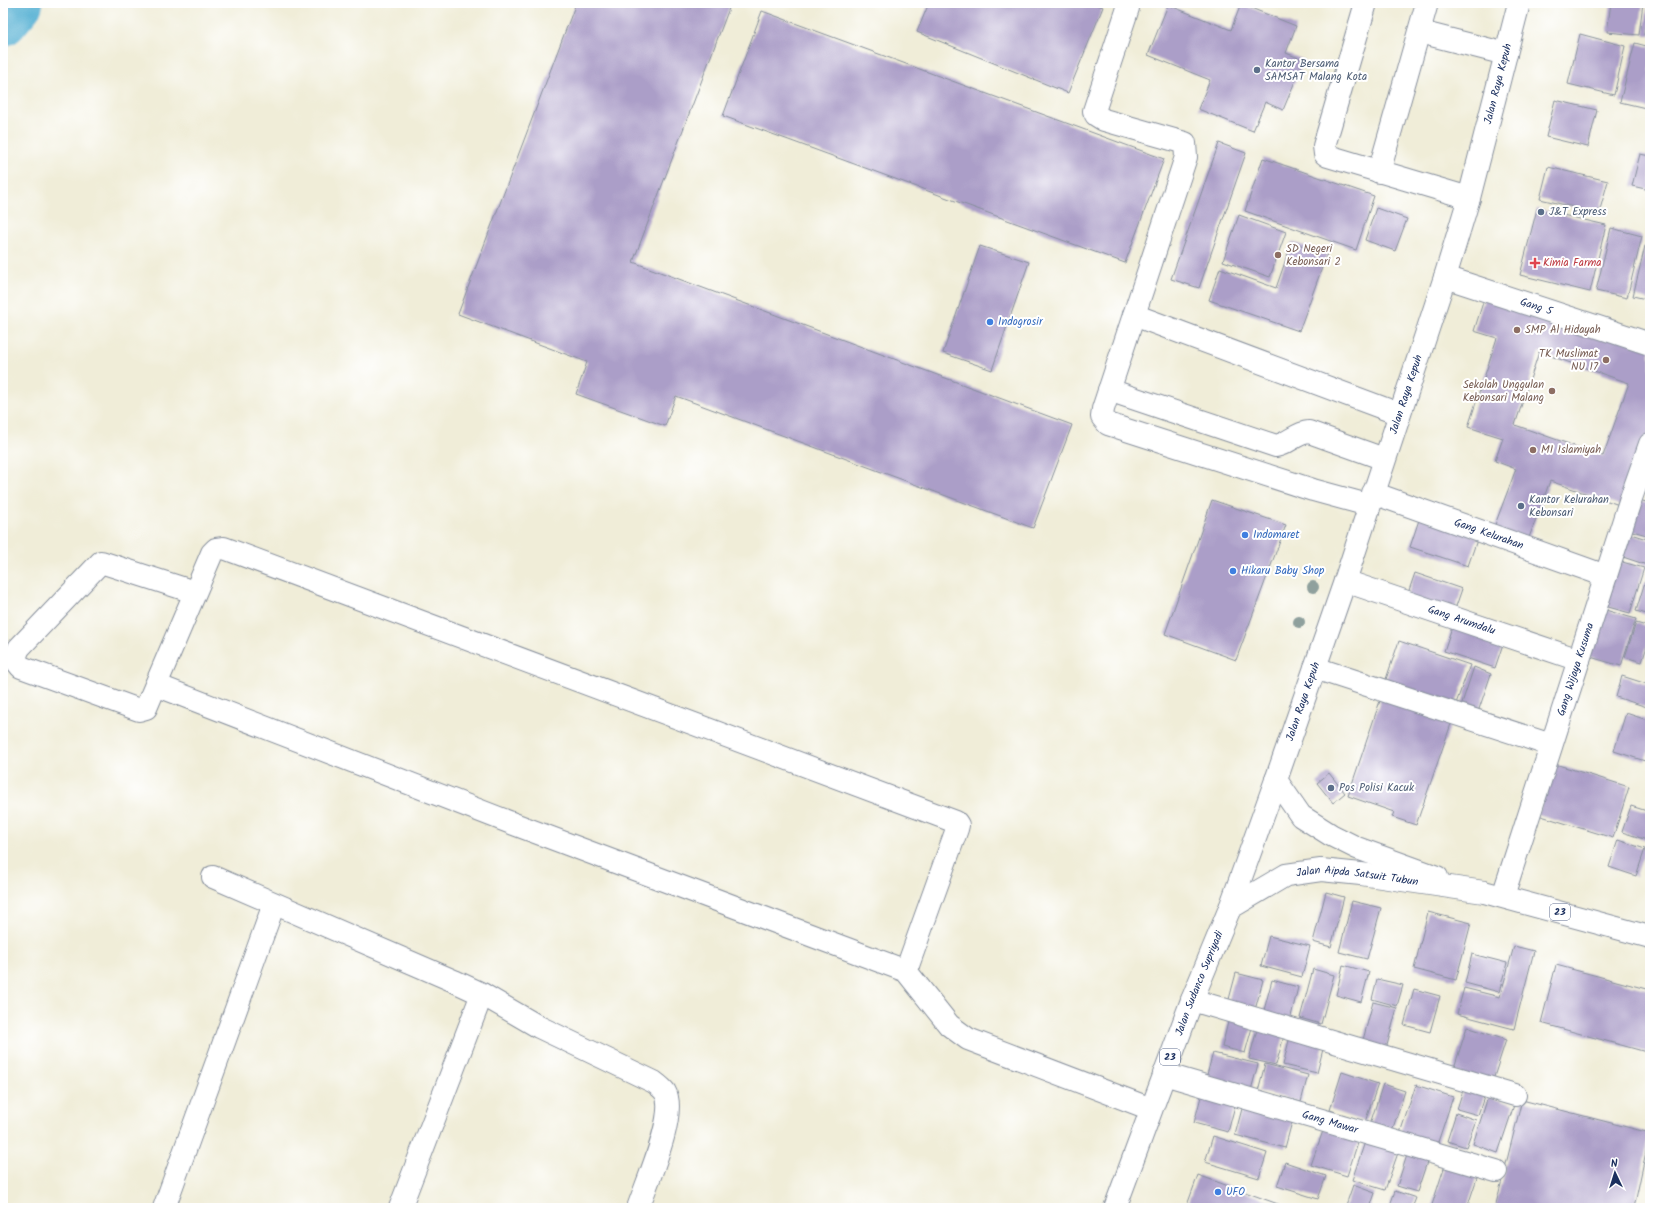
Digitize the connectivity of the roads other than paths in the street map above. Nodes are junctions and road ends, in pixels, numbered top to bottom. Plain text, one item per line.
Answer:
1 (1127, 3) edge
2 (1366, 3) edge
3 (1427, 3) edge
4 (1519, 3) edge
5 (1420, 32) junction
6 (1506, 54) junction
7 (1379, 172) junction
8 (1469, 198) junction
9 (1445, 277) junction
10 (1134, 315) junction
11 (1650, 344) edge
12 (1109, 390) junction
13 (1399, 414) junction
14 (1650, 444) edge
15 (1384, 459) junction
16 (1643, 486) edge
17 (1370, 499) junction
18 (1606, 576) junction
19 (1344, 581) junction
20 (194, 592) junction
21 (1579, 660) junction
22 (1315, 668) junction
23 (156, 685) junction
24 (1551, 745) junction
25 (1276, 780) junction
26 (213, 876) dead end
27 (1470, 890) junction
28 (1503, 896) junction
29 (274, 904) junction
30 (1230, 908) junction
31 (1650, 937) edge
32 (906, 971) junction
33 (482, 994) junction
34 (1192, 1000) junction
35 (1164, 1074) junction
36 (1515, 1095) dead end
37 (1151, 1109) junction
38 (1496, 1171) dead end
39 (164, 1208) edge
40 (400, 1208) edge
41 (638, 1208) edge
42 (1115, 1208) edge

1 - 10 main road
2 - 7 main road
3 - 5 main road
4 - 6 main road, Jalan Raya Kepuh
5 - 6 main road
5 - 7 main road
6 - 8 main road, Jalan Raya Kepuh
7 - 8 main road
8 - 9 main road, Jalan Raya Kepuh
9 - 11 main road, Gang 5
9 - 13 main road, Jalan Raya Kepuh
10 - 12 main road
10 - 13 main road
12 - 15 main road
12 - 17 main road, Gang Kelurahan
13 - 15 main road, Jalan Raya Kepuh
14 - 16 main road, Gang Wijaya Kusuma
15 - 17 main road, Jalan Raya Kepuh
16 - 18 main road, Gang Wijaya Kusuma
17 - 18 main road, Gang Kelurahan
17 - 19 main road, Jalan Raya Kepuh
18 - 21 main road, Gang Wijaya Kusuma
19 - 21 main road, Gang Arumdalu
19 - 22 main road, Jalan Raya Kepuh
20 - 23 main road
20 - 23 main road
20 - 32 main road
21 - 24 main road, Gang Wijaya Kusuma
22 - 24 main road
22 - 25 main road, Jalan Raya Kepuh
23 - 32 main road
24 - 28 main road, Gang Wijaya Kusuma
25 - 27 main road, Jalan Aipda Satsuit Tubun / 23
25 - 30 main road, Jalan Sudanco Supriyadi / 23
26 - 29 main road
27 - 28 main road, Jalan Aipda Satsuit Tubun / 23
27 - 30 main road, Jalan Aipda Satsuit Tubun / 23
28 - 31 main road, Jalan Aipda Satsuit Tubun / 23
29 - 33 main road
29 - 39 main road
30 - 34 main road, Jalan Sudanco Supriyadi / 23
32 - 37 main road
33 - 40 main road
33 - 41 main road
34 - 35 main road, Jalan Sudanco Supriyadi / 23
34 - 36 main road
35 - 37 main road, Jalan Sudanco Supriyadi / 23
35 - 38 main road, Gang Mawar
37 - 42 main road, Jalan Sudanco Supriyadi / 23

